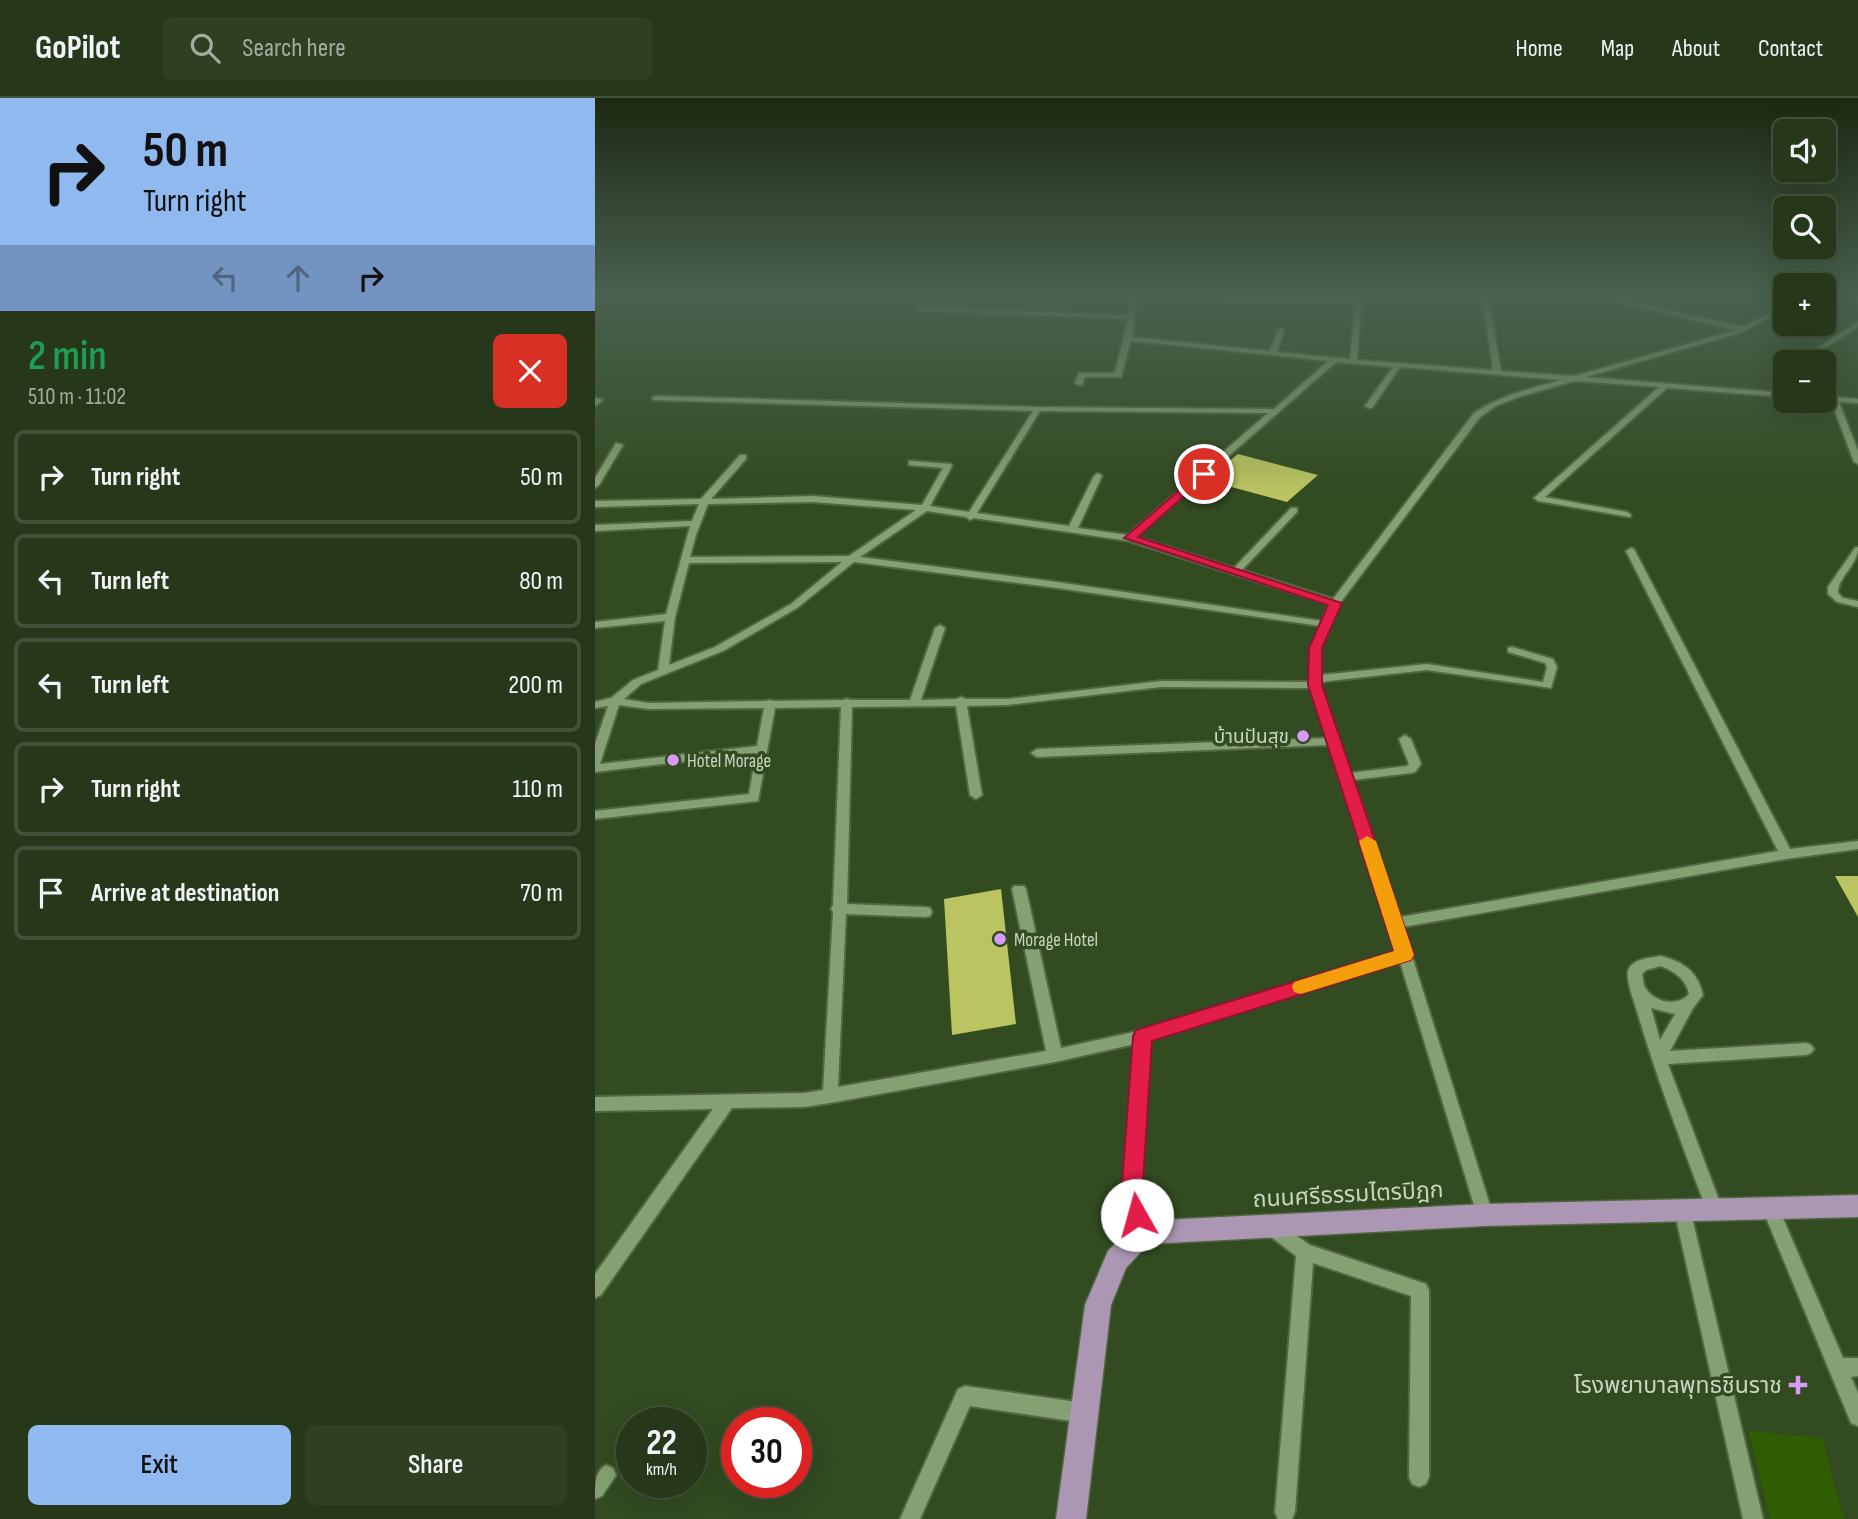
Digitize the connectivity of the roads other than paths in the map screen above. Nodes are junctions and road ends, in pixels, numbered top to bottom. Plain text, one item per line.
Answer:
1 (1122, 360) edge
2 (1334, 360) edge
3 (1340, 360) edge
4 (1495, 360) edge
5 (1637, 360) edge
6 (1353, 361) joint
7 (1398, 365) junction
8 (1497, 371) junction
9 (1573, 379) junction
10 (1079, 383) dead end
11 (1663, 386) junction
12 (1773, 394) edge
13 (656, 398) dead end
14 (1836, 399) edge
15 (1858, 401) edge
16 (1836, 404) edge
17 (1369, 406) dead end
18 (1038, 410) junction
19 (1277, 411) junction
20 (619, 444) dead end
21 (743, 457) dead end
22 (1858, 462) edge
23 (912, 463) dead end
24 (1098, 476) dead end
25 (595, 485) edge
26 (705, 500) junction
27 (595, 504) edge
28 (925, 508) junction
29 (1294, 510) dead end
30 (1627, 515) dead end
31 (970, 517) junction
32 (696, 523) junction
33 (595, 527) edge
34 (1072, 530) junction
35 (1130, 538) junction
36 (1858, 550) edge
37 (1631, 551) dead end
38 (852, 559) junction
39 (686, 560) junction
40 (1235, 572) junction
41 (1335, 603) junction
42 (1858, 604) edge
43 (670, 617) junction
44 (1325, 624) junction
45 (595, 625) edge
46 (940, 628) dead end
47 (1512, 650) dead end
48 (663, 671) junction
49 (1315, 682) junction
50 (961, 700) junction
51 (615, 701) junction
52 (847, 702) junction
53 (915, 702) junction
54 (770, 703) junction
55 (595, 705) edge
56 (1405, 739) dead end
57 (1332, 741) junction
58 (762, 749) junction
59 (1037, 753) dead end
60 (595, 762) edge
61 (595, 768) edge
62 (1346, 777) junction
63 (976, 795) dead end
64 (595, 815) edge
65 (1858, 845) edge
66 (1786, 854) junction
67 (1019, 889) dead end
68 (838, 909) junction
69 (925, 912) dead end
70 (1395, 923) junction
71 (1405, 955) junction
72 (1637, 989) junction
73 (1687, 1006) junction
74 (1143, 1036) junction
75 (1806, 1049) dead end
76 (1055, 1056) junction
77 (1658, 1058) junction
78 (830, 1096) junction
79 (727, 1102) junction
80 (595, 1104) edge
81 (1858, 1206) edge
82 (1714, 1208) junction
83 (1770, 1208) junction
84 (1682, 1209) junction
85 (1485, 1215) junction
86 (1270, 1226) junction
87 (1143, 1233) junction
88 (1305, 1252) junction
89 (595, 1289) edge
90 (1858, 1367) edge
91 (1838, 1368) junction
92 (1084, 1413) junction
93 (1858, 1416) edge
94 (1419, 1478) dead end
95 (1285, 1512) dead end
96 (910, 1519) edge
97 (1071, 1519) edge
98 (1753, 1519) edge

1 - 10 street
2 - 19 street
3 - 6 street
4 - 8 street
5 - 9 street
6 - 7 street
7 - 8 street
7 - 17 street
8 - 9 street
9 - 11 street
9 - 41 street
11 - 12 street
11 - 30 street
13 - 18 street
14 - 15 street
16 - 22 street
18 - 19 street
18 - 31 street
19 - 35 street
20 - 25 street
21 - 26 street
23 - 28 street
24 - 34 street
26 - 27 street
26 - 28 street
26 - 32 street
28 - 31 street
28 - 38 street
29 - 40 street
31 - 34 street
32 - 33 street
32 - 39 street
34 - 35 street
35 - 40 street
36 - 42 street
37 - 66 street
38 - 39 street
38 - 44 street
38 - 48 street
39 - 43 street
40 - 41 street
41 - 44 street
43 - 45 street
43 - 48 street
44 - 49 street
46 - 53 street
47 - 49 street
48 - 51 street
49 - 50 street
49 - 57 street
50 - 53 street
50 - 63 street
51 - 54 street
51 - 55 street
51 - 60 street
52 - 53 street
52 - 54 street
52 - 68 street
54 - 58 street
56 - 62 street
57 - 59 street
57 - 62 street
58 - 61 street
58 - 64 street
62 - 70 street
65 - 66 street
66 - 70 street
67 - 76 street
68 - 69 street
68 - 78 street
70 - 71 street
71 - 74 street
71 - 85 street
72 - 73 street
72 - 73 street
72 - 77 street
73 - 77 street
74 - 76 street
74 - 87 street
75 - 77 street
76 - 78 street
77 - 82 street
78 - 79 street
79 - 80 street
79 - 89 street
81 - 83 main road, ถนนศรีธรรมไตรปิฎก
82 - 83 main road, ถนนศรีธรรมไตรปิฎก
82 - 84 main road, ถนนศรีธรรมไตรปิฎก
83 - 91 street
84 - 85 main road, ถนนศรีธรรมไตรปิฎก
84 - 98 street
85 - 86 main road, ถนนศรีธรรมไตรปิฎก
86 - 87 main road, ถนนศรีธรรมไตรปิฎก
86 - 88 street
87 - 92 main road
88 - 94 street
88 - 95 street
90 - 91 street
91 - 93 street
92 - 96 street
92 - 97 main road

